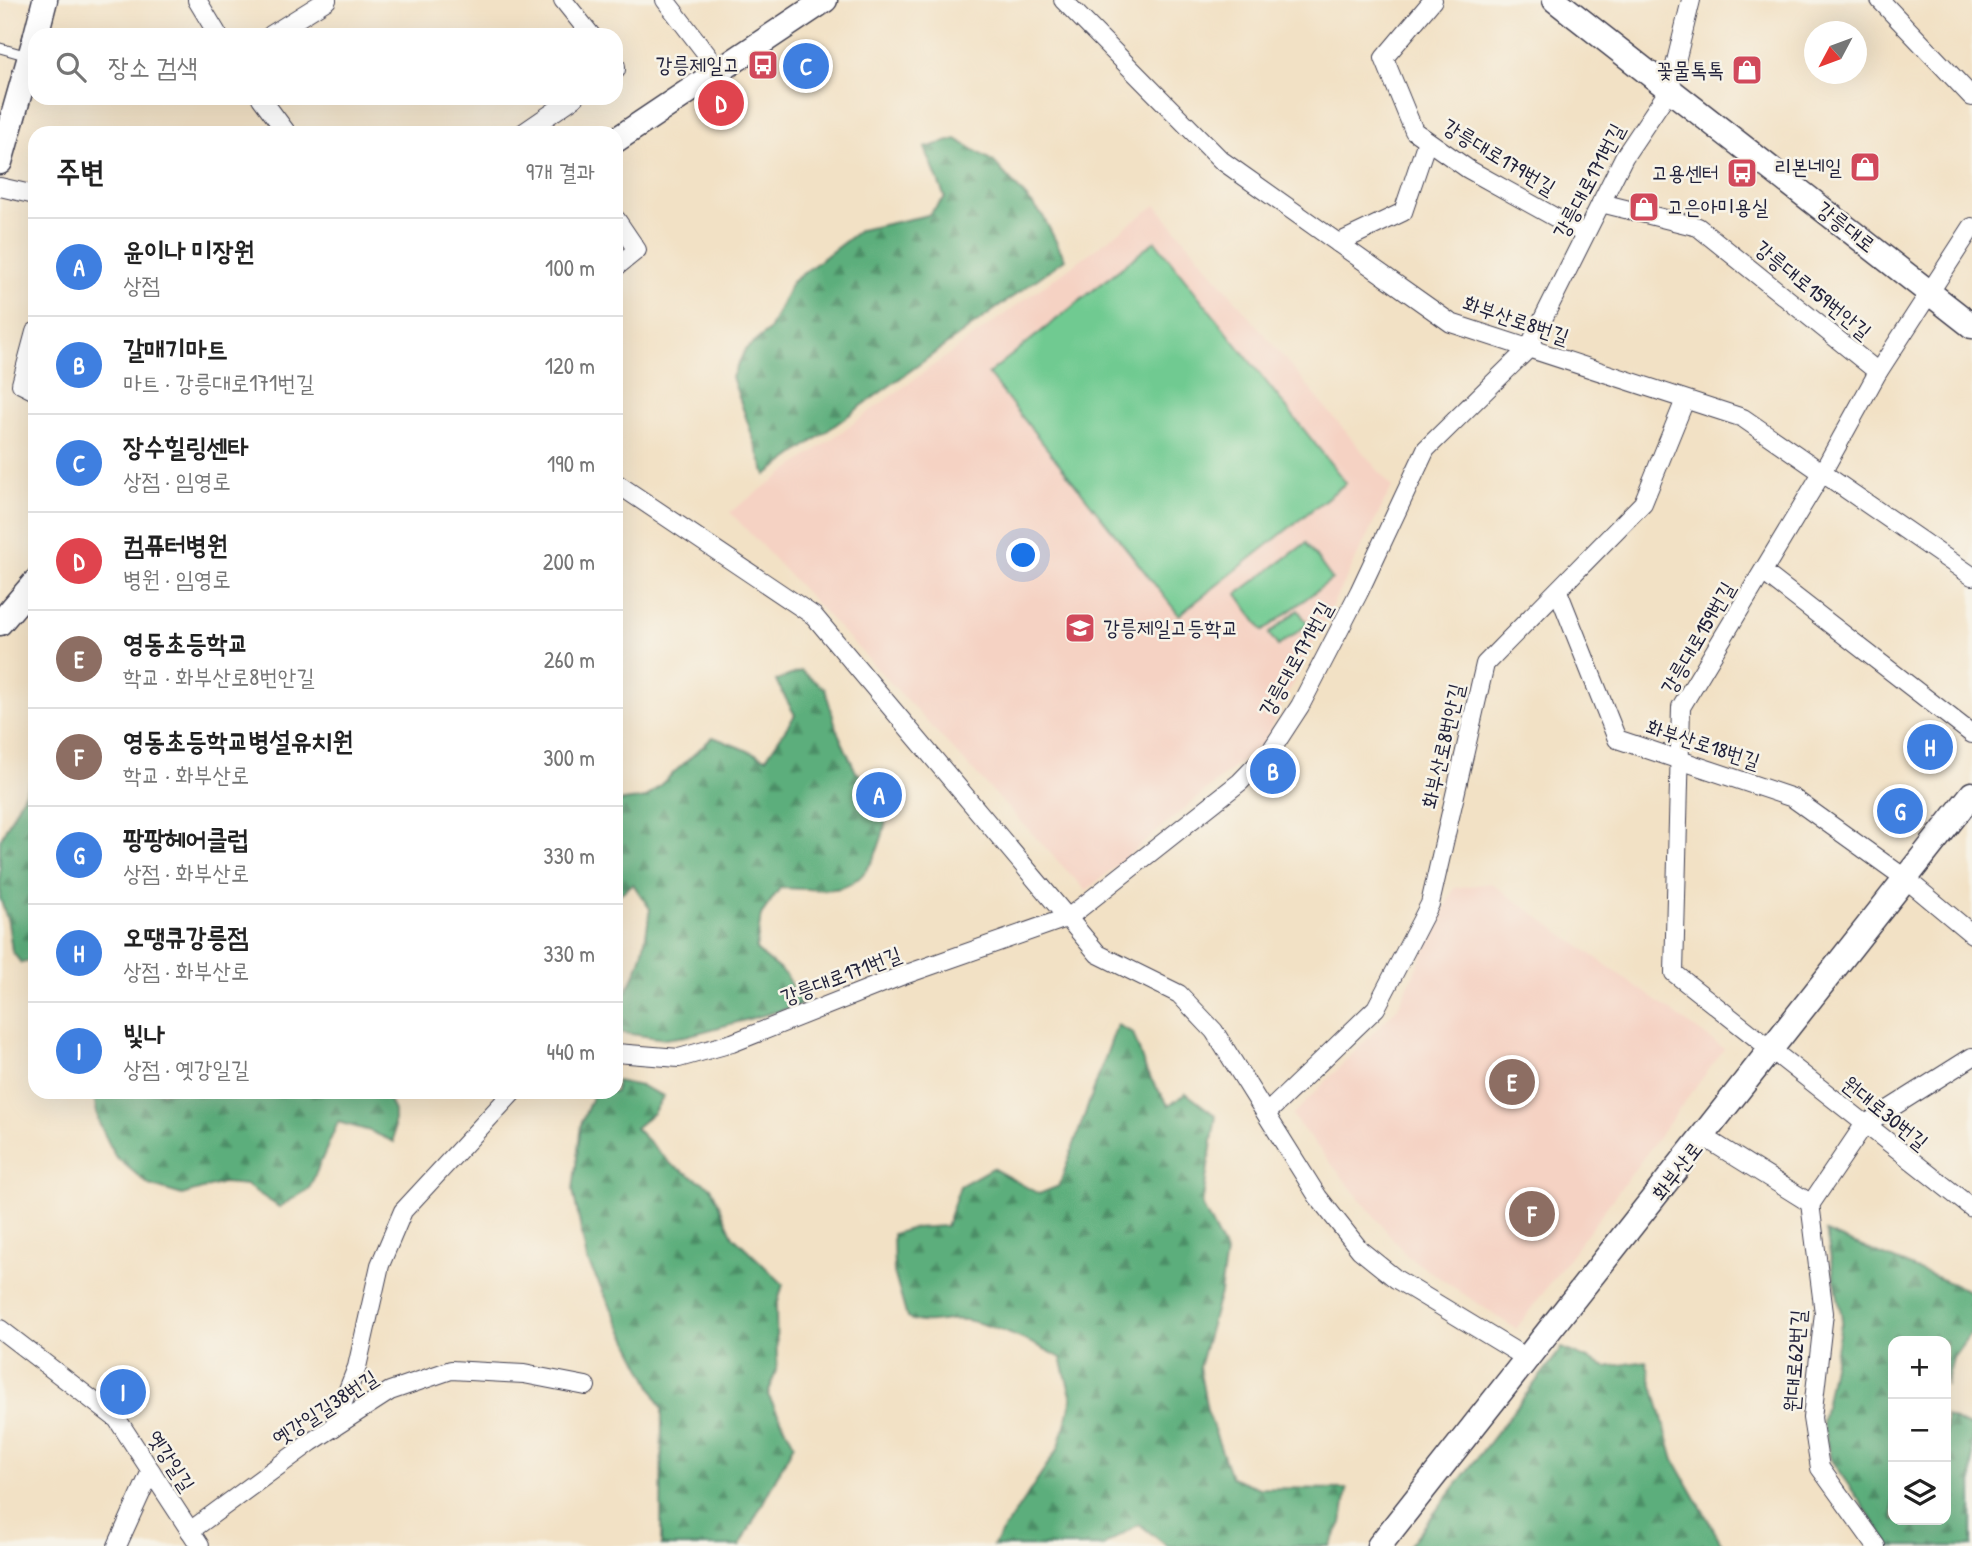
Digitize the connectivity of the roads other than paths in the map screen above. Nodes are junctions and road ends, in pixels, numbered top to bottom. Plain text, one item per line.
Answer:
1 (46, 0) edge
2 (197, 0) edge
3 (327, 0) edge
4 (563, 0) edge
5 (665, 0) edge
6 (825, 0) edge
7 (1063, 0) edge
8 (1433, 0) edge
9 (1555, 0) edge
10 (1691, 0) edge
11 (1880, 0) edge
12 (38, 28) edge
13 (214, 28) edge
14 (282, 28) edge
15 (585, 28) edge
16 (28, 44) edge
17 (0, 48) edge
18 (28, 64) edge
19 (719, 70) junction
20 (1669, 90) junction
21 (1972, 97) edge
22 (266, 105) edge
23 (564, 105) edge
24 (282, 126) edge
25 (533, 126) edge
26 (623, 135) edge
27 (1427, 141) junction
28 (0, 162) edge
29 (0, 187) edge
30 (28, 193) edge
31 (1601, 203) junction
32 (1972, 227) edge
33 (623, 229) edge
34 (1585, 234) junction
35 (1338, 243) junction
36 (623, 261) edge
37 (1928, 291) junction
38 (1972, 326) edge
39 (1528, 349) junction
40 (28, 358) edge
41 (1878, 372) junction
42 (28, 388) edge
43 (1685, 400) junction
44 (1822, 473) junction
45 (623, 488) edge
46 (1763, 572) junction
47 (1972, 576) edge
48 (28, 590) edge
49 (1558, 591) junction
50 (0, 623) edge
51 (1972, 734) edge
52 (1680, 760) junction
53 (1972, 794) edge
54 (1906, 879) junction
55 (1069, 917) junction
56 (1972, 934) edge
57 (1772, 1051) junction
58 (623, 1054) edge
59 (1972, 1057) edge
60 (507, 1099) edge
61 (1267, 1113) junction
62 (1864, 1125) junction
63 (1704, 1137) junction
64 (1810, 1205) junction
65 (1972, 1208) edge
66 (0, 1329) edge
67 (1528, 1359) junction
68 (586, 1386) dead end
69 (333, 1428) junction
70 (151, 1471) junction
71 (195, 1538) edge
72 (117, 1546) edge
73 (1380, 1546) edge
74 (1876, 1546) edge

1 - 12 street
2 - 13 street
3 - 14 street
4 - 15 street
5 - 19 street
6 - 19 street
7 - 35 street, 화부산로8번길
8 - 27 street, 강릉대로179번길
9 - 20 street, 강릉대로
10 - 20 street, 강릉대로171번길
11 - 21 street
16 - 17 lane
18 - 28 street
19 - 26 street
20 - 31 street, 강릉대로171번길
20 - 37 street, 강릉대로
22 - 24 street
23 - 25 street
27 - 34 street, 강릉대로179번길
27 - 35 street
29 - 30 street
31 - 34 street, 강릉대로171번길
31 - 41 street, 강릉대로159번안길
32 - 37 street, 강릉대로159번길
33 - 36 street
34 - 39 street, 강릉대로171번길
35 - 39 street, 화부산로8번길
37 - 38 street, 강릉대로
37 - 41 street, 강릉대로159번길
39 - 43 street, 화부산로8번길
39 - 55 street, 강릉대로171번길
40 - 42 street
41 - 44 street, 강릉대로159번길
43 - 44 street, 화부산로8번길
43 - 49 street, 화부산로8번안길
44 - 46 street, 강릉대로159번길
44 - 47 street, 화부산로8번길
45 - 55 street
46 - 51 street
46 - 52 street, 강릉대로159번길
48 - 50 street
49 - 52 street, 화부산로18번길
49 - 61 street, 화부산로8번안길
52 - 54 street, 화부산로18번길
52 - 57 street, 강릉대로159번길
53 - 54 street, 화부산로
54 - 56 street, 화부산로18번길
54 - 57 street, 화부산로
55 - 58 street, 강릉대로171번길
55 - 61 street
57 - 62 street, 원대로30번길
57 - 63 street, 화부산로
59 - 62 street
60 - 69 street
61 - 67 street
62 - 64 street
62 - 65 street, 원대로30번길
63 - 64 street
63 - 67 street, 화부산로
64 - 74 street, 원대로62번길
66 - 70 street, 옛강일길
67 - 73 street, 화부산로
68 - 69 street, 옛강일길38번길
69 - 71 street, 옛강일길38번길
70 - 71 street, 옛강일길
70 - 72 street

